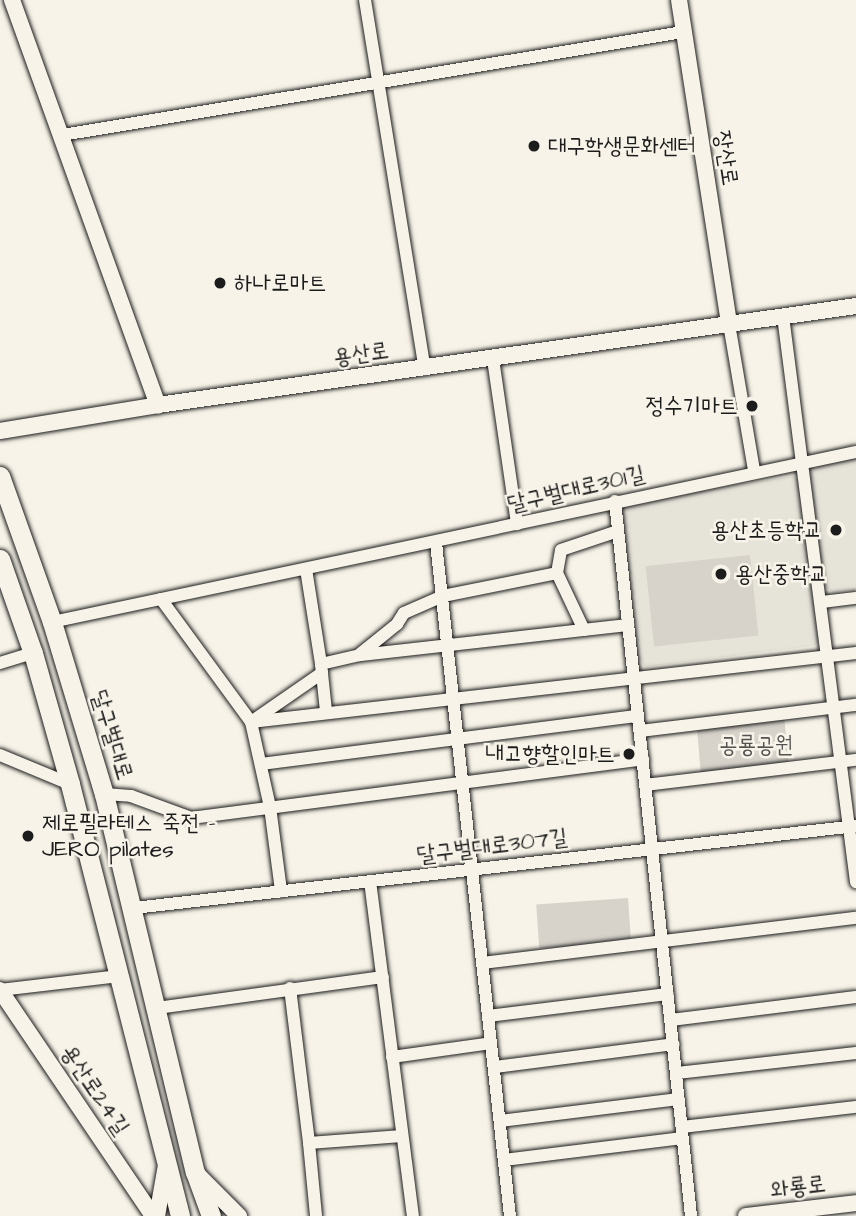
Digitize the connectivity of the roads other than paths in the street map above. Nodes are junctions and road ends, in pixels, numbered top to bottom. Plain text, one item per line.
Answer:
1 (12, 0) edge
2 (365, 0) edge
3 (679, 0) edge
4 (683, 32) junction
5 (379, 83) junction
6 (62, 135) junction
7 (856, 306) edge
8 (783, 316) junction
9 (729, 324) junction
10 (493, 359) junction
11 (425, 369) junction
12 (158, 405) junction
13 (0, 431) edge
14 (856, 452) edge
15 (803, 462) junction
16 (754, 471) junction
17 (0, 476) edge
18 (615, 500) junction
19 (517, 524) junction
20 (618, 531) junction
21 (436, 543) junction
22 (0, 559) edge
23 (306, 569) junction
24 (557, 573) junction
25 (443, 596) junction
26 (856, 598) edge
27 (161, 599) junction
28 (822, 601) junction
29 (52, 622) junction
30 (628, 625) junction
31 (584, 630) junction
32 (449, 645) junction
33 (33, 653) junction
34 (856, 653) edge
35 (358, 655) junction
36 (829, 656) junction
37 (0, 663) edge
38 (321, 668) junction
39 (634, 677) junction
40 (454, 696) junction
41 (856, 705) edge
42 (836, 707) junction
43 (326, 711) junction
44 (638, 716) junction
45 (251, 722) junction
46 (640, 732) junction
47 (458, 738) junction
48 (0, 755) edge
49 (643, 759) junction
50 (856, 760) edge
51 (842, 762) junction
52 (261, 764) junction
53 (463, 783) junction
54 (70, 784) junction
55 (645, 785) junction
56 (104, 793) junction
57 (270, 807) junction
58 (853, 826) edge
59 (652, 848) junction
60 (472, 869) junction
61 (370, 881) junction
62 (856, 882) edge
63 (281, 891) junction
64 (134, 908) junction
65 (856, 918) edge
66 (663, 943) junction
67 (482, 963) junction
68 (119, 976) junction
69 (383, 977) junction
70 (290, 988) junction
71 (0, 990) edge
72 (668, 994) junction
73 (856, 997) edge
74 (157, 1008) junction
75 (488, 1016) junction
76 (671, 1020) junction
77 (491, 1043) junction
78 (674, 1044) junction
79 (856, 1053) edge
80 (392, 1057) junction
81 (495, 1067) junction
82 (677, 1073) junction
83 (679, 1099) junction
84 (856, 1107) edge
85 (500, 1121) junction
86 (683, 1132) junction
87 (402, 1136) junction
88 (309, 1143) junction
89 (504, 1160) junction
90 (166, 1162) junction
91 (195, 1172) junction
92 (856, 1203) edge
93 (786, 1214) edge
94 (155, 1216) edge
95 (180, 1216) edge
96 (211, 1216) edge
97 (239, 1216) edge
98 (316, 1216) edge
99 (413, 1216) edge
100 (510, 1216) edge
101 (691, 1216) edge
102 (746, 1216) edge

1 - 6 main road
2 - 5 street
3 - 4 main road, 장산로
4 - 5 street
4 - 9 main road, 장산로
5 - 6 street
5 - 11 street
6 - 12 main road
7 - 8 main road, 용산로
8 - 9 main road, 용산로
8 - 15 street
9 - 10 main road, 용산로
9 - 16 street
10 - 11 main road, 용산로
10 - 19 street
11 - 12 main road, 용산로
12 - 13 main road, 용산로
14 - 15 street, 달구벌대로301길
15 - 16 street, 달구벌대로301길
15 - 28 street
16 - 18 street, 달구벌대로301길
17 - 29 main road, 달구벌대로
18 - 19 street, 달구벌대로301길
18 - 20 street
19 - 21 street, 달구벌대로301길
20 - 24 street
20 - 30 street
21 - 23 street, 달구벌대로301길
21 - 25 street
22 - 33 main road
23 - 27 street, 달구벌대로301길
23 - 38 street
24 - 25 street
24 - 31 street
25 - 32 street
25 - 35 street
26 - 28 street
27 - 29 street, 달구벌대로301길
27 - 45 street
28 - 36 street
29 - 56 main road, 달구벌대로
30 - 31 street
30 - 39 street
31 - 32 street
32 - 35 street
32 - 40 street
33 - 37 street
33 - 54 main road
34 - 36 street
35 - 38 street
36 - 39 street
36 - 42 street
38 - 43 street
38 - 45 street
39 - 40 street
39 - 44 street
40 - 43 street
40 - 47 street
41 - 42 street
42 - 46 street
42 - 51 street
43 - 45 street
44 - 46 street
44 - 47 street
45 - 52 street
46 - 49 street
47 - 52 street
47 - 53 street
48 - 54 street
49 - 53 street
49 - 55 street
50 - 51 street
51 - 55 street
51 - 58 street
52 - 57 street
53 - 57 street
53 - 60 street
54 - 68 main road
55 - 59 street
56 - 57 street
56 - 64 main road, 달구벌대로
57 - 63 street
58 - 59 street, 달구벌대로307길
58 - 62 street
59 - 60 street, 달구벌대로307길
59 - 66 street
60 - 61 street, 달구벌대로307길
60 - 67 street
61 - 63 street, 달구벌대로307길
61 - 69 street
63 - 64 street, 달구벌대로307길
64 - 74 main road, 달구벌대로
65 - 66 street
66 - 67 street
66 - 72 street
67 - 75 street
68 - 71 street
68 - 90 main road
69 - 70 street
69 - 80 street
70 - 74 street
70 - 88 street
71 - 94 main road, 용산로24길
72 - 75 street
72 - 76 street
73 - 76 street
74 - 91 main road, 달구벌대로
75 - 77 street
76 - 78 street
77 - 80 street
77 - 81 street
78 - 81 street
78 - 82 street
79 - 82 street
80 - 87 street
81 - 85 street
82 - 83 street
83 - 85 street
83 - 86 street
84 - 86 street
85 - 89 street
86 - 89 street
86 - 101 street
87 - 88 street
87 - 99 street
88 - 98 street
89 - 100 street
90 - 94 main road
90 - 95 main road
91 - 96 main road, 달구벌대로
91 - 97 main road
92 - 93 main road, 와룡로
93 - 102 main road, 와룡로

